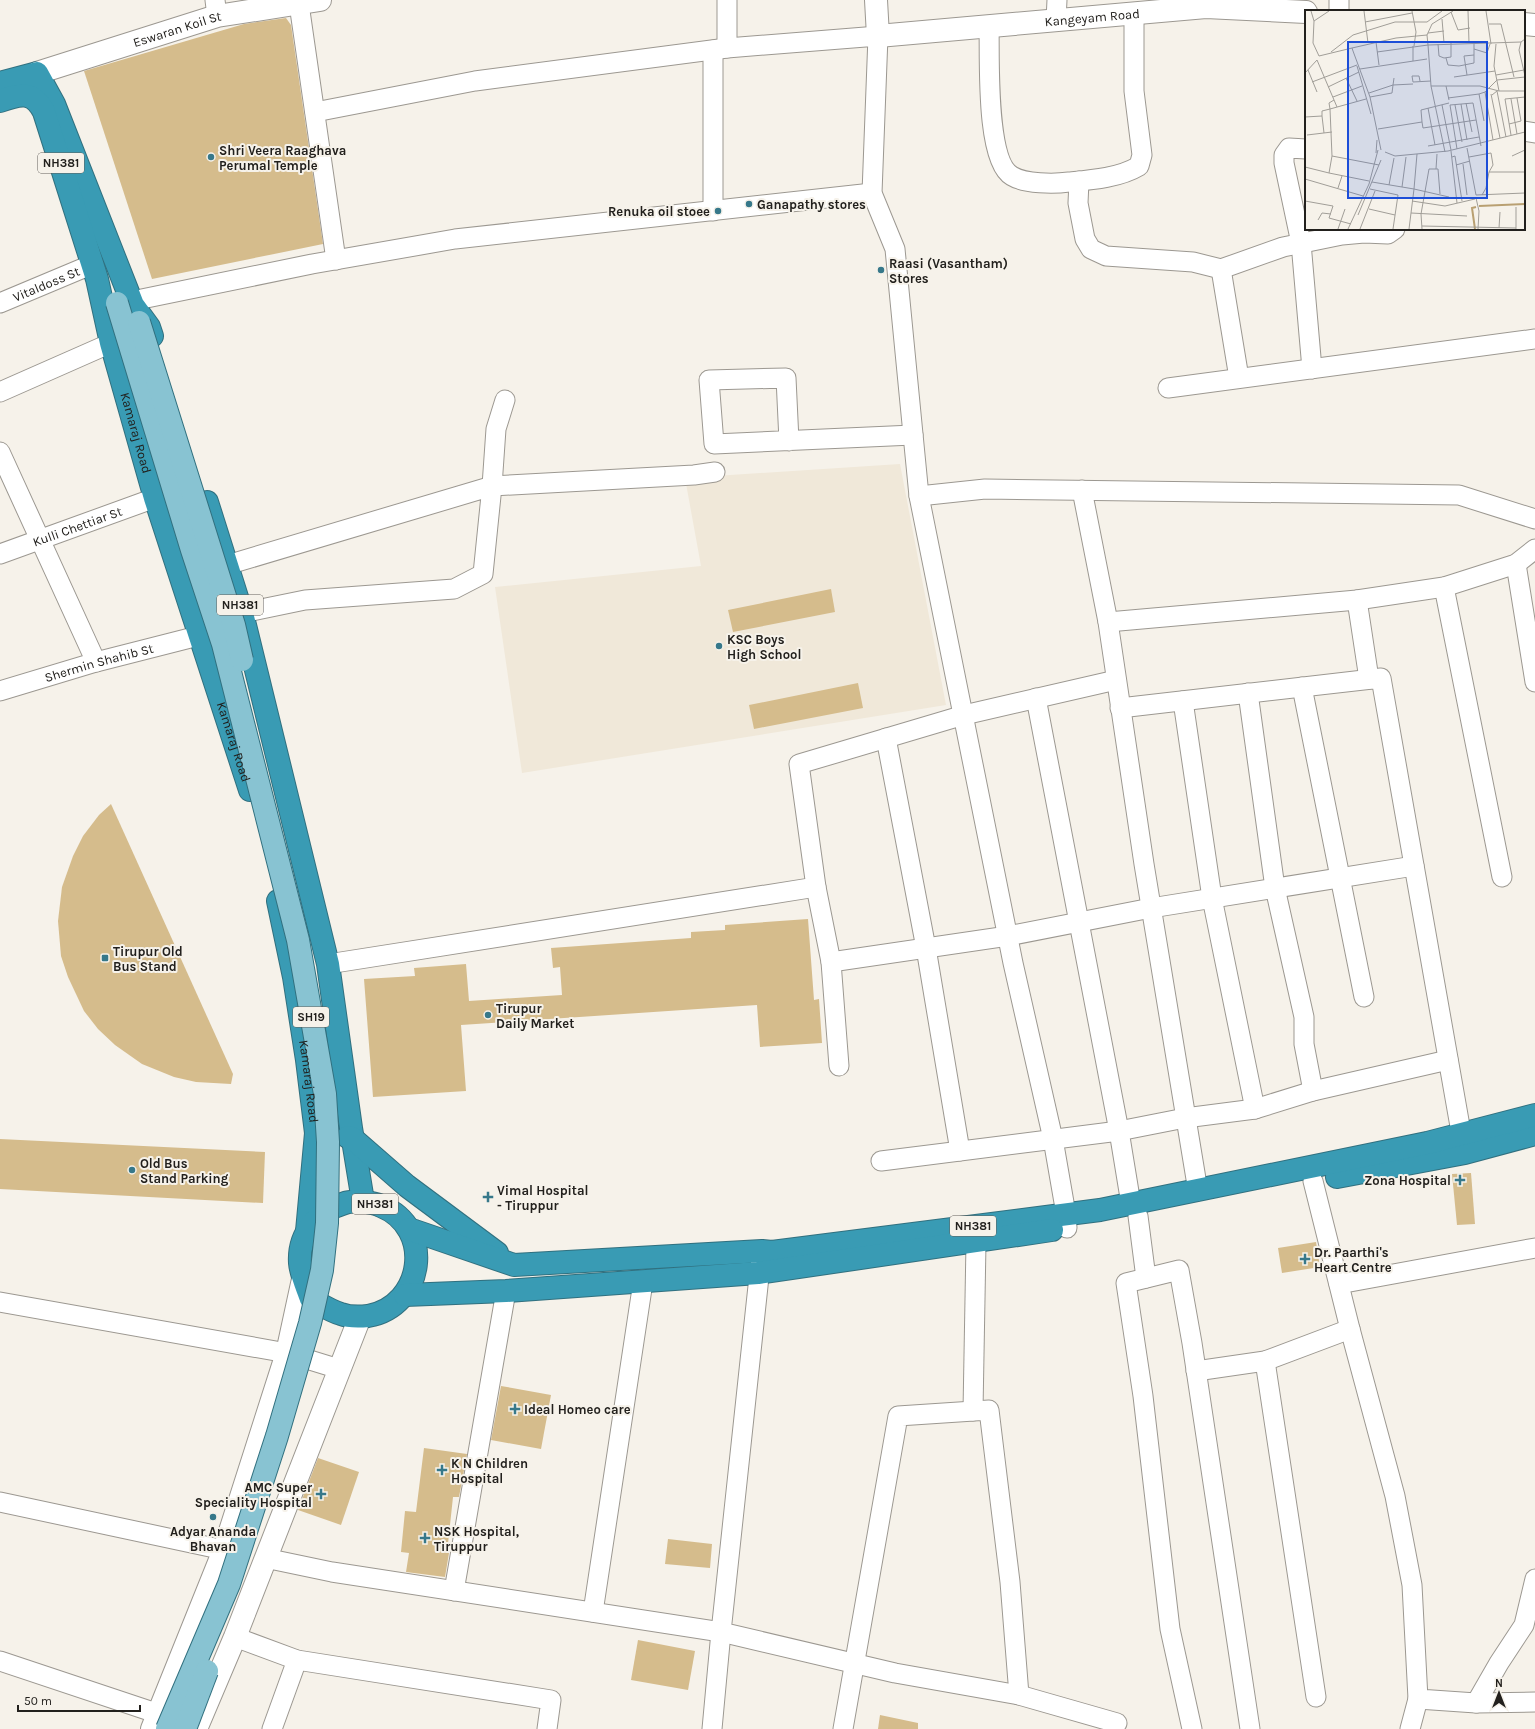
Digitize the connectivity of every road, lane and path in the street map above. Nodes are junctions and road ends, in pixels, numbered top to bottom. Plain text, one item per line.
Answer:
1 (320, 0) edge
2 (727, 0) edge
3 (876, 0) edge
4 (299, 4) junction
5 (216, 8) edge
6 (1057, 10) edge
7 (1305, 12) edge
8 (1134, 13) junction
9 (1525, 24) edge
10 (1535, 25) edge
11 (989, 26) junction
12 (878, 36) junction
13 (720, 49) junction
14 (37, 73) junction
15 (0, 83) edge
16 (0, 101) edge
17 (315, 112) junction
18 (1525, 131) edge
19 (1535, 133) edge
20 (1305, 149) edge
21 (1079, 181) junction
22 (872, 193) junction
23 (714, 211) junction
24 (1394, 230) edge
25 (1301, 243) junction
26 (336, 260) junction
27 (93, 264) junction
28 (1221, 269) junction
29 (0, 302) edge
30 (124, 302) junction
31 (139, 322) dead end
32 (1535, 339) edge
33 (111, 343) junction
34 (1312, 369) junction
35 (1239, 378) junction
36 (1168, 388) dead end
37 (0, 392) edge
38 (505, 400) dead end
39 (913, 435) junction
40 (789, 441) junction
41 (0, 452) edge
42 (715, 472) dead end
43 (492, 486) junction
44 (1082, 490) junction
45 (919, 496) junction
46 (154, 498) junction
47 (1535, 519) edge
48 (39, 540) junction
49 (1535, 549) edge
50 (0, 554) edge
51 (1516, 564) junction
52 (227, 565) junction
53 (1444, 587) junction
54 (1357, 600) junction
55 (242, 613) junction
56 (1108, 622) junction
57 (198, 636) junction
58 (96, 662) junction
59 (1369, 679) junction
60 (1116, 680) junction
61 (1535, 682) edge
62 (1302, 687) junction
63 (0, 691) edge
64 (1248, 693) junction
65 (1036, 698) junction
66 (1183, 700) junction
67 (1120, 708) junction
68 (964, 715) junction
69 (886, 738) junction
70 (1414, 866) junction
71 (1502, 877) dead end
72 (1339, 878) junction
73 (816, 887) junction
74 (1275, 888) junction
75 (1212, 898) junction
76 (1151, 908) junction
77 (1079, 922) junction
78 (1008, 936) junction
79 (926, 948) junction
80 (831, 962) junction
81 (328, 964) junction
82 (1364, 997) dead end
83 (1448, 1060) junction
84 (839, 1066) dead end
85 (1313, 1091) junction
86 (1255, 1109) junction
87 (1535, 1115) edge
88 (1185, 1118) junction
89 (1118, 1131) junction
90 (316, 1133) junction
91 (1535, 1134) edge
92 (352, 1138) junction
93 (1053, 1139) junction
94 (1463, 1144) junction
95 (960, 1151) junction
96 (881, 1161) dead end
97 (1313, 1181) junction
98 (1198, 1191) junction
99 (363, 1201) junction
100 (1134, 1210) junction
101 (1067, 1221) junction
102 (409, 1229) junction
103 (307, 1231) junction
104 (976, 1243) junction
105 (1535, 1248) edge
106 (762, 1251) junction
107 (514, 1265) junction
108 (758, 1274) junction
109 (1146, 1278) junction
110 (303, 1279) junction
111 (643, 1282) junction
112 (1339, 1284) junction
113 (506, 1291) junction
114 (405, 1295) junction
115 (0, 1302) edge
116 (360, 1317) junction
117 (1350, 1329) junction
118 (287, 1353) junction
119 (1265, 1361) junction
120 (339, 1369) junction
121 (1196, 1370) junction
122 (973, 1411) junction
123 (0, 1502) edge
124 (224, 1550) junction
125 (265, 1558) junction
126 (1535, 1580) edge
127 (454, 1591) junction
128 (593, 1612) junction
129 (721, 1632) junction
130 (235, 1638) junction
131 (297, 1660) junction
132 (0, 1661) edge
133 (854, 1663) junction
134 (1019, 1695) junction
135 (1316, 1697) dead end
136 (1418, 1699) junction
137 (1535, 1702) edge
138 (1476, 1703) junction
139 (1117, 1723) dead end
140 (159, 1724) edge
141 (185, 1729) edge
142 (196, 1729) edge
143 (272, 1729) edge
144 (547, 1729) edge
145 (712, 1729) edge
146 (843, 1729) edge
147 (1192, 1729) edge
148 (1250, 1729) edge
149 (1410, 1729) edge

1 - 4 street, Eswaran Koil St
2 - 13 street
3 - 12 street
4 - 5 street, Eswaran Koil St
4 - 17 street
5 - 14 street, Eswaran Koil St
6 - 8 street, Kangeyam Road
6 - 11 street, Kangeyam Road
7 - 8 street, Kangeyam Road
8 - 21 street
9 - 10 street
11 - 12 street, Kangeyam Road
11 - 21 street
12 - 13 street
12 - 22 street
13 - 17 street
13 - 23 street
14 - 15 highway
14 - 30 highway, NH381
16 - 27 highway, NH381
17 - 26 street
18 - 19 street
20 - 25 street
21 - 28 street
22 - 23 street
22 - 39 street
23 - 26 street
24 - 25 street
25 - 28 street
25 - 34 street
26 - 30 street
27 - 29 street, Vitaldoss St
27 - 33 highway, Kamaraj Road / NH381
28 - 35 street
30 - 52 highway, NH381
30 - 140 main road, SH19, bridge
31 - 141 main road, SH19, bridge
32 - 34 street
33 - 37 street
33 - 46 highway, Kamaraj Road / NH381
34 - 35 street
35 - 36 street
38 - 43 street
39 - 40 street
39 - 45 street
40 - 40 street
41 - 48 street
42 - 43 street
43 - 52 street
43 - 55 street
44 - 45 street
44 - 47 street
44 - 56 street
45 - 68 street
46 - 48 street, Kulli Chettiar St
46 - 57 highway, Kamaraj Road / NH381
48 - 50 street, Kulli Chettiar St
48 - 58 street
49 - 51 street
51 - 53 street
51 - 61 street
52 - 55 highway, NH381
53 - 54 street
53 - 71 street
54 - 56 street
54 - 59 street
55 - 81 highway, NH381
56 - 60 street
57 - 58 street, Shermin Shahib St
57 - 90 highway, Kamaraj Road / NH381
58 - 63 street, Shermin Shahib St
59 - 62 street
59 - 70 street
60 - 65 street
60 - 67 street
62 - 64 street
62 - 72 street
64 - 66 street
64 - 74 street
65 - 68 street
65 - 77 street
66 - 67 street
66 - 75 street
67 - 76 street
68 - 69 street
68 - 78 street
69 - 73 street
69 - 79 street
70 - 72 street
70 - 83 street
72 - 74 street
72 - 82 street
73 - 80 street
73 - 81 street
74 - 75 street
74 - 85 street
75 - 76 street
75 - 86 street
76 - 77 street
76 - 88 street
77 - 78 street
77 - 89 street
78 - 79 street
78 - 93 street
79 - 80 street
79 - 95 street
80 - 84 street
81 - 92 highway, NH381
83 - 85 street
83 - 94 street
85 - 86 street
86 - 88 street
87 - 94 highway, NH381
88 - 89 street
88 - 98 street
89 - 93 street
89 - 100 street
90 - 92 highway
90 - 103 highway, Kamaraj Road / NH381
91 - 94 highway, NH381
92 - 99 highway, NH381
92 - 107 highway
93 - 95 street
93 - 101 street
94 - 97 highway, NH381
94 - 98 highway, NH381
95 - 96 street
97 - 100 highway, NH381
97 - 112 street
98 - 100 highway, NH381
99 - 102 highway, NH381
99 - 103 highway, NH381
100 - 101 highway, NH381
100 - 109 street
101 - 104 highway, NH381
101 - 106 highway, NH381
102 - 107 highway, NH381
102 - 114 highway, NH381
103 - 110 highway, NH381
104 - 108 highway, NH381
104 - 122 street
105 - 112 street
106 - 107 highway, NH381
106 - 108 street
108 - 111 highway, NH381
108 - 129 street
109 - 121 street
109 - 147 street
110 - 116 highway, NH381
110 - 118 street
111 - 113 highway, NH381
111 - 128 street
112 - 117 street
113 - 114 highway, NH381
113 - 127 street
114 - 116 highway, NH381
115 - 118 street
116 - 120 street
117 - 119 street
117 - 136 street
118 - 120 street
118 - 124 street
119 - 121 street
119 - 135 street
120 - 125 street
121 - 148 street
122 - 133 street
122 - 134 street
123 - 124 street
124 - 140 street
125 - 127 street
125 - 130 street
126 - 138 street
127 - 128 street
128 - 129 street
129 - 133 street
129 - 145 street
130 - 131 street
130 - 142 street
131 - 143 street
131 - 144 street
132 - 140 street
133 - 134 street
133 - 146 street
134 - 139 street
136 - 138 street
136 - 149 street
137 - 138 street

